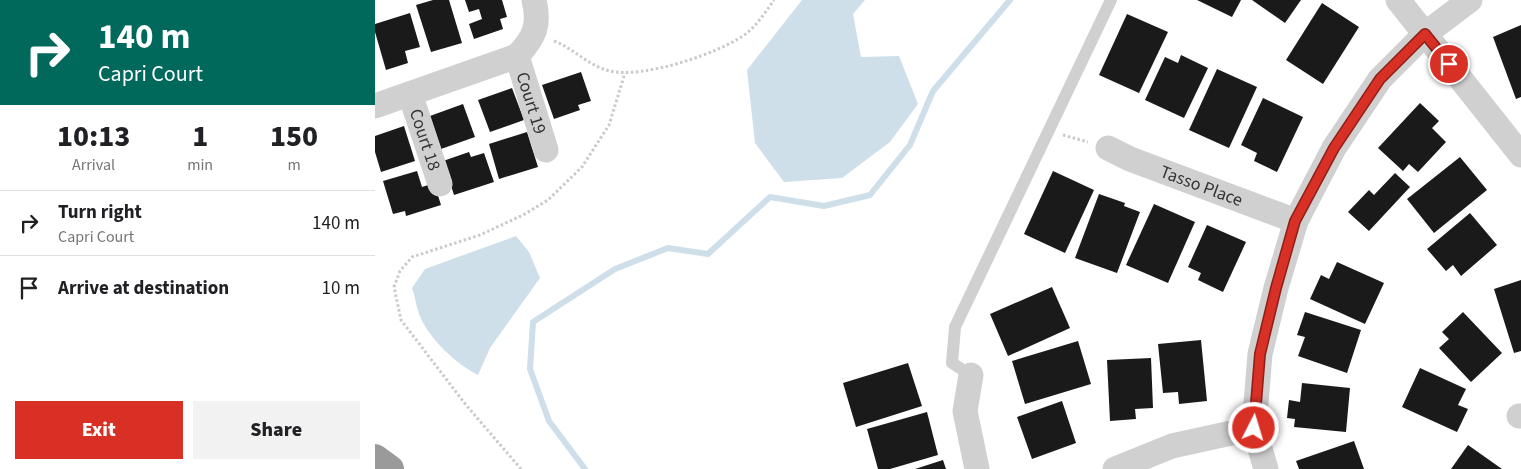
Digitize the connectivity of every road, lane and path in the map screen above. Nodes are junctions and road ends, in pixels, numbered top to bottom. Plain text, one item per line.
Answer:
1 (534, 0) edge
2 (774, 0) edge
3 (1111, 0) edge
4 (1398, 0) edge
5 (1470, 0) edge
6 (534, 34) junction
7 (1425, 34) junction
8 (517, 56) junction
9 (625, 73) junction
10 (410, 94) junction
11 (375, 106) edge
12 (1049, 130) junction
13 (1108, 148) joint
14 (546, 150) dead end
15 (1521, 155) edge
16 (440, 184) dead end
17 (1295, 221) junction
18 (971, 375) joint
19 (1254, 428) junction
20 (375, 458) edge
21 (390, 469) edge
22 (521, 469) edge
23 (977, 469) edge
24 (1115, 469) edge
25 (1266, 469) edge

1 - 6 street
2 - 9 path
3 - 12 lane
4 - 7 street
5 - 7 street
6 - 8 street
6 - 9 path
7 - 15 street
7 - 17 street
8 - 10 street
8 - 14 street, Court 19
9 - 22 path
10 - 11 street
10 - 16 street, Court 18
12 - 13 path
12 - 18 lane
13 - 17 street, Tasso Place
17 - 19 street
18 - 23 street
19 - 24 street
19 - 25 street
20 - 21 highway

